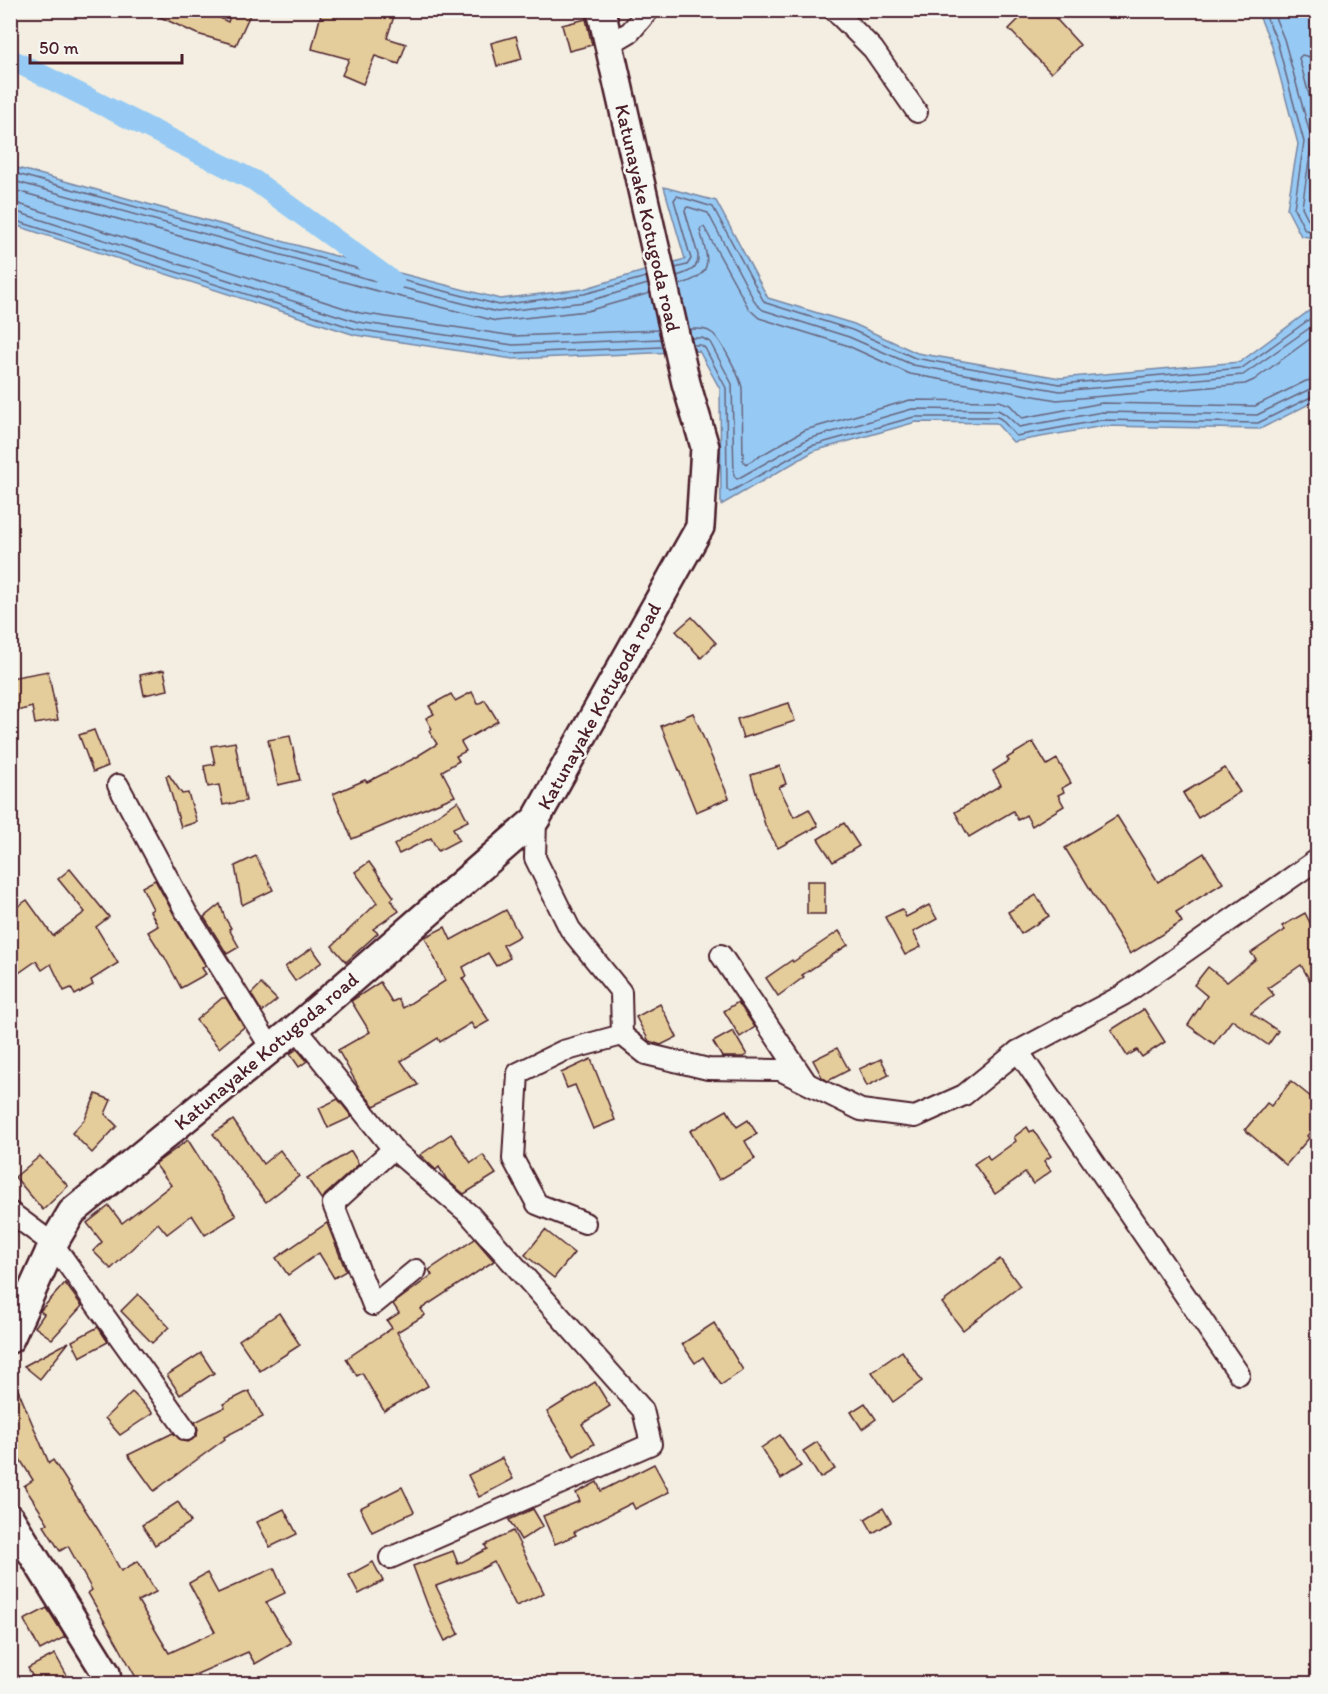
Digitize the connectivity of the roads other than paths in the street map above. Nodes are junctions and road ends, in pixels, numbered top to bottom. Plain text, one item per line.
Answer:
1 (601, 10) edge
2 (649, 10) edge
3 (834, 10) edge
4 (608, 45) junction
5 (917, 112) dead end
6 (118, 785) dead end
7 (536, 819) junction
8 (1317, 859) edge
9 (721, 955) dead end
10 (296, 1028) junction
11 (622, 1035) junction
12 (272, 1048) junction
13 (1018, 1051) junction
14 (806, 1082) junction
15 (393, 1149) junction
16 (10, 1212) edge
17 (585, 1223) dead end
18 (53, 1244) junction
19 (416, 1270) dead end
20 (10, 1339) edge
21 (1239, 1374) dead end
22 (186, 1430) dead end
23 (10, 1518) edge
24 (390, 1558) dead end
25 (107, 1683) edge

1 - 4 main road, Katunayake Kotugoda road
2 - 4 street
3 - 5 street
4 - 7 main road, Katunayake Kotugoda road
6 - 12 street
7 - 10 main road, Katunayake Kotugoda road
7 - 11 street
8 - 13 street
9 - 14 street
10 - 12 main road, Katunayake Kotugoda road
10 - 15 street
11 - 14 street
11 - 17 street
12 - 18 main road, Katunayake Kotugoda road
13 - 14 street
13 - 21 street
15 - 19 street
15 - 24 street
16 - 18 street
18 - 20 main road, Katunayake Kotugoda road
18 - 22 street
23 - 25 main road

